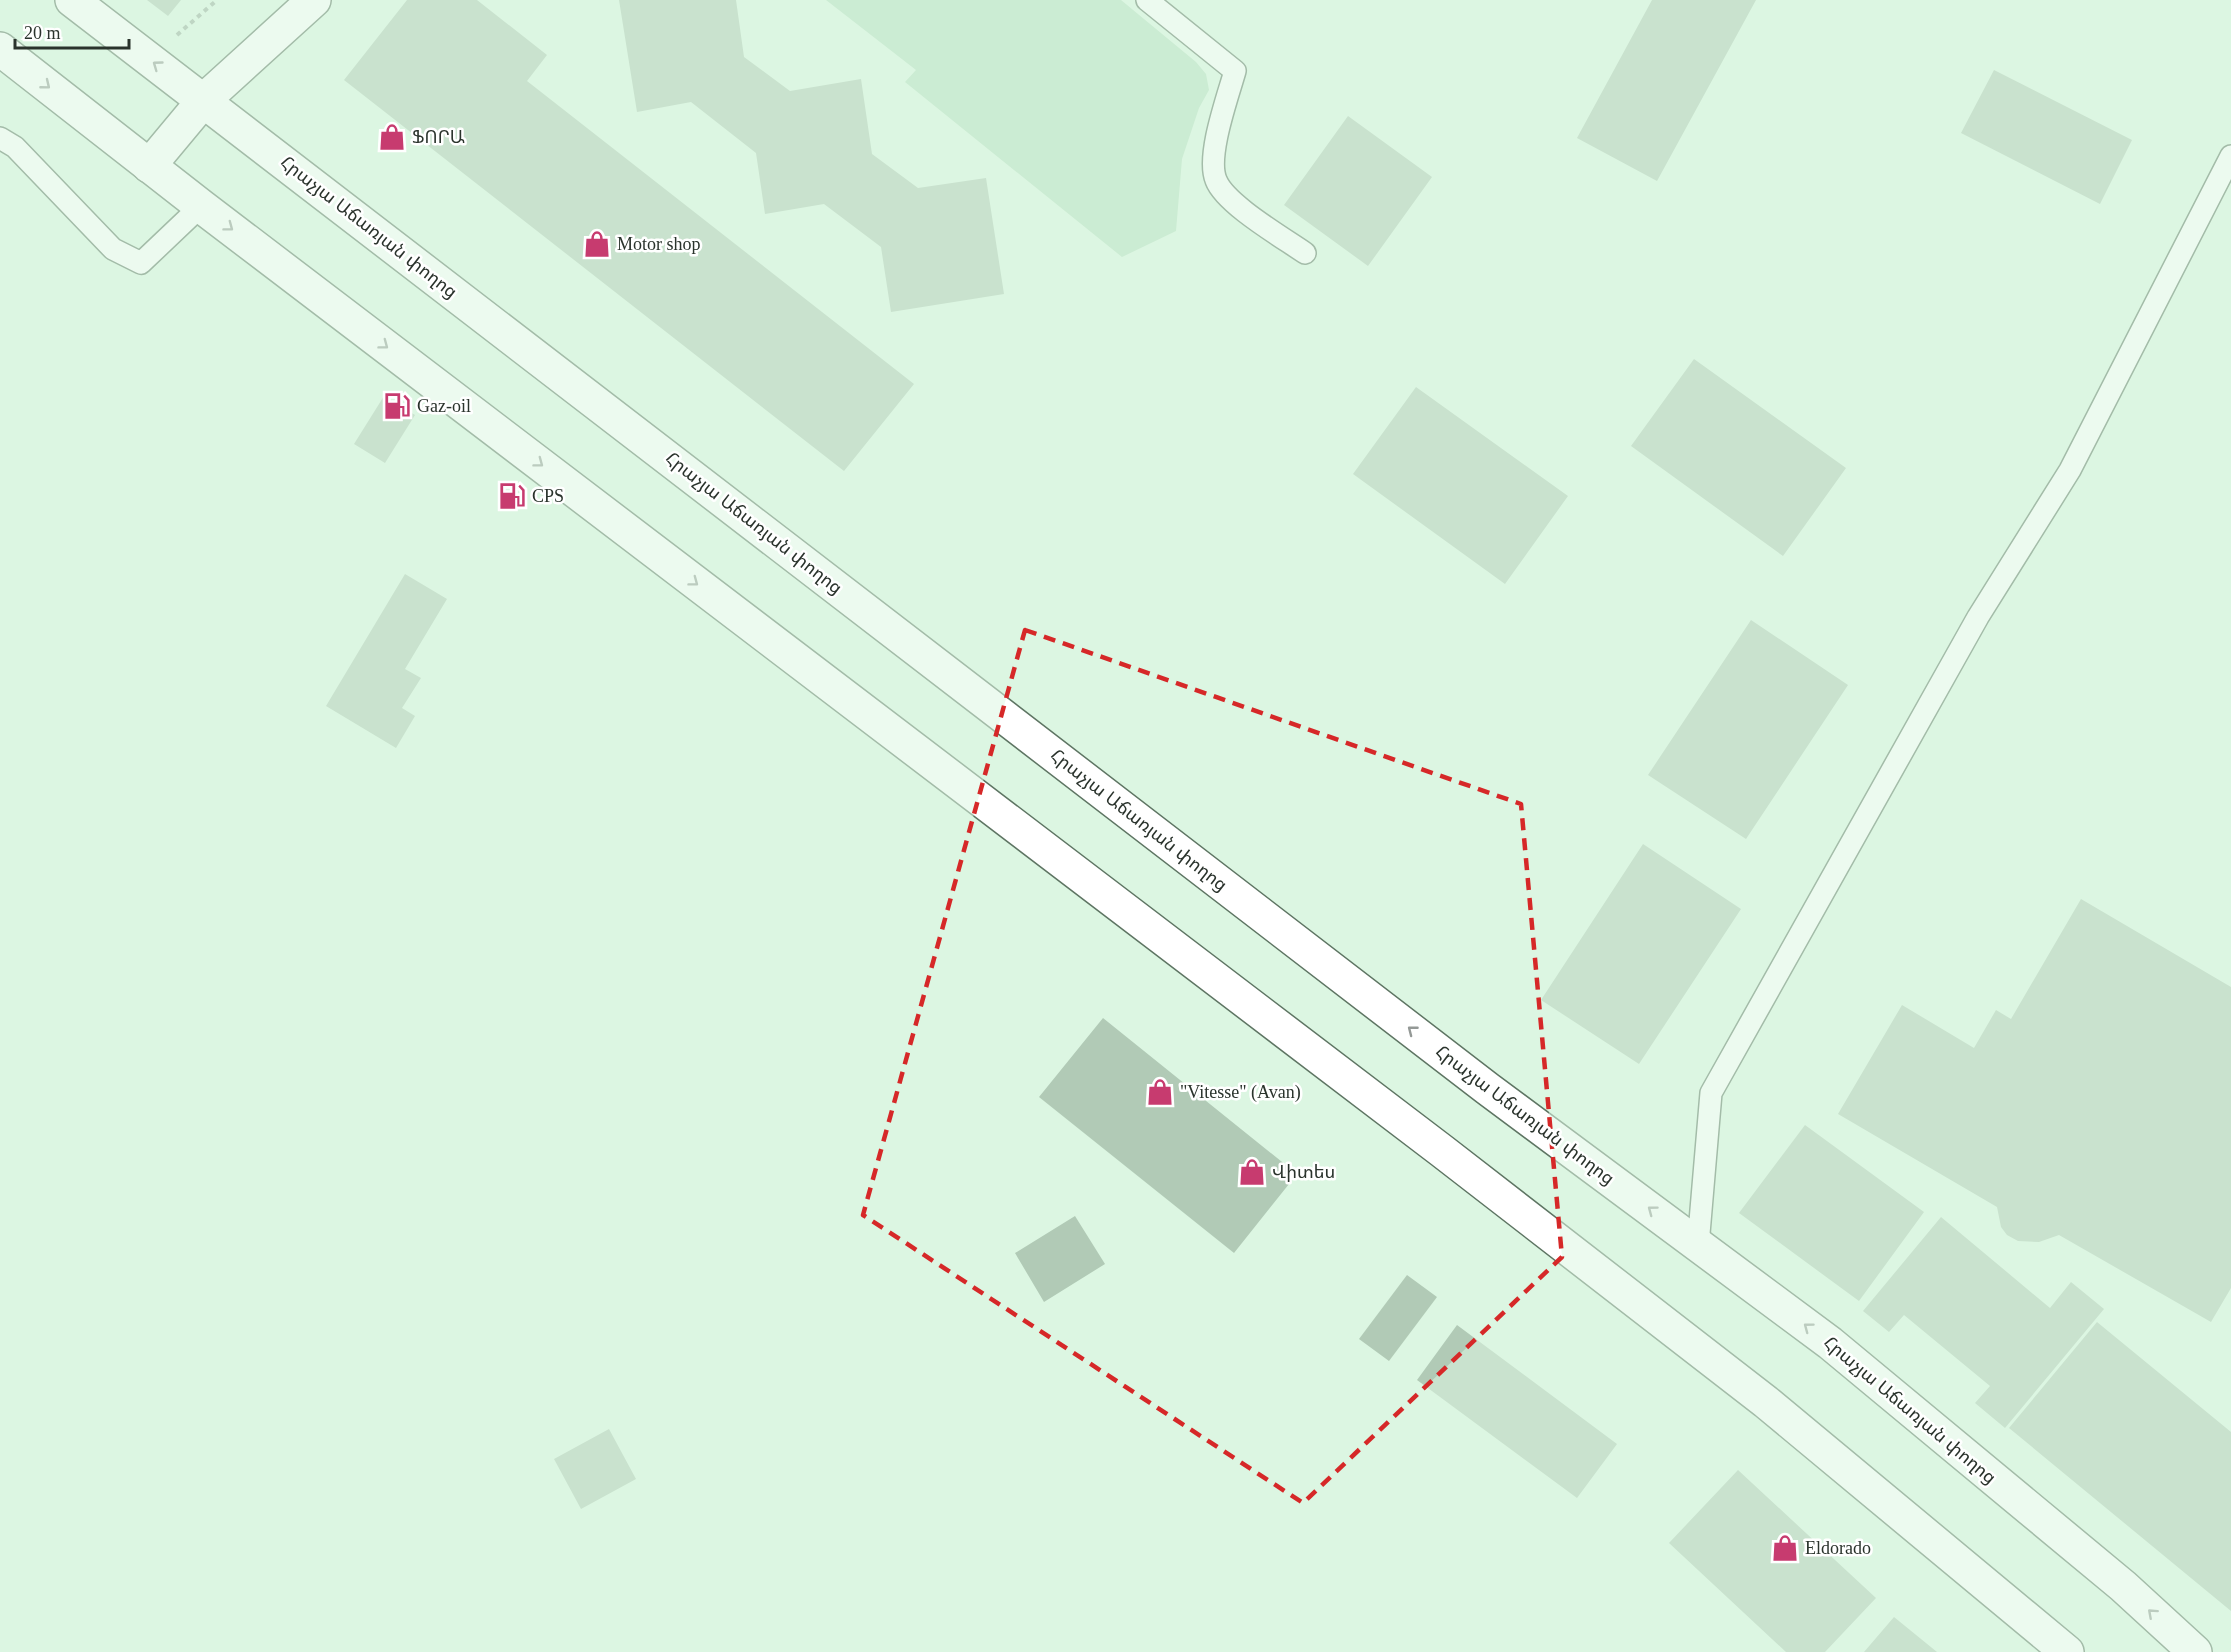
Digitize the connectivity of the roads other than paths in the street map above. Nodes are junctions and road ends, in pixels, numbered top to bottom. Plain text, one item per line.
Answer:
1 (72, 0) edge
2 (314, 0) edge
3 (1147, 0) edge
4 (0, 49) edge
5 (204, 100) junction
6 (0, 138) edge
7 (2231, 156) edge
8 (149, 166) junction
9 (201, 206) junction
10 (1305, 253) dead end
11 (1698, 1245) junction
12 (2067, 1652) edge
13 (2195, 1652) edge

5 -> 1 main road, Հրաչյա Աճառյան փողոց
2 - 5 main road
3 - 10 lane
4 -> 8 main road
5 - 8 main road
11 -> 5 main road, Հրաչյա Աճառյան փողոց
6 - 9 lane
7 - 11 lane
8 - 9 main road
9 -> 12 main road
13 -> 11 main road, Հրաչյա Աճառյան փողոց

